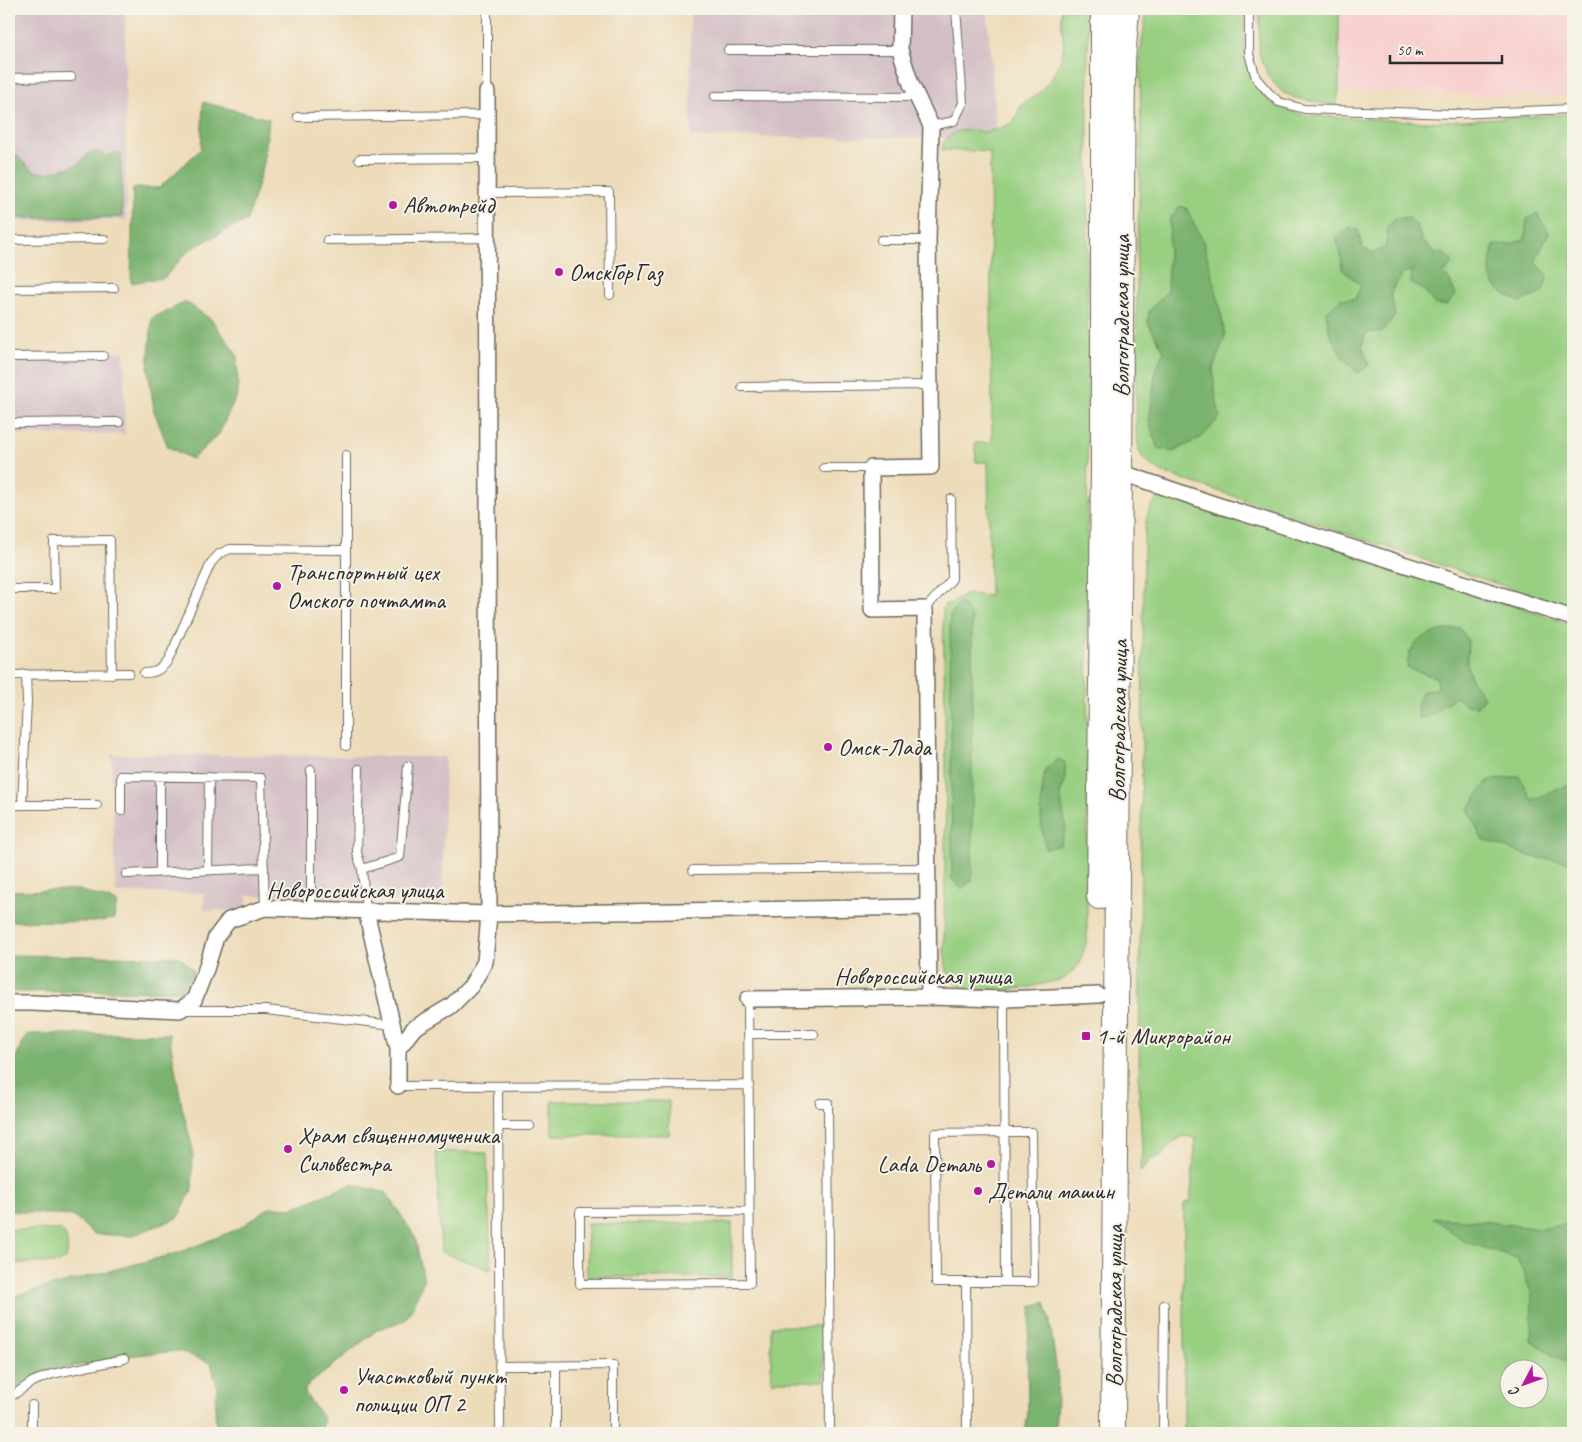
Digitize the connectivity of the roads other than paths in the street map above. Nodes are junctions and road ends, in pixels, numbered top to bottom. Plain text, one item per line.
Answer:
1 (487, 9) edge
2 (901, 9) edge
3 (956, 9) edge
4 (1102, 9) edge
5 (1127, 9) edge
6 (1249, 9) edge
7 (728, 50) dead end
8 (900, 50) junction
9 (71, 77) dead end
10 (9, 78) edge
11 (487, 92) joint
12 (715, 96) dead end
13 (917, 97) junction
14 (1573, 109) edge
15 (487, 115) junction
16 (298, 117) dead end
17 (931, 126) junction
18 (487, 158) junction
19 (359, 159) dead end
20 (487, 193) junction
21 (488, 238) junction
22 (9, 240) edge
23 (104, 240) dead end
24 (327, 240) dead end
25 (881, 240) dead end
26 (928, 240) junction
27 (114, 288) dead end
28 (9, 289) edge
29 (610, 295) dead end
30 (103, 356) dead end
31 (9, 357) edge
32 (930, 385) junction
33 (742, 388) dead end
34 (119, 422) dead end
35 (9, 423) edge
36 (346, 454) dead end
37 (824, 468) dead end
38 (871, 468) junction
39 (1112, 471) junction
40 (952, 498) dead end
41 (346, 550) junction
42 (9, 589) edge
43 (925, 609) junction
44 (1573, 618) edge
45 (144, 673) dead end
46 (26, 674) junction
47 (112, 674) junction
48 (129, 674) dead end
49 (9, 675) edge
50 (346, 746) dead end
51 (408, 766) dead end
52 (359, 769) dead end
53 (311, 770) dead end
54 (160, 776) junction
55 (209, 777) junction
56 (97, 804) dead end
57 (9, 805) edge
58 (22, 805) junction
59 (121, 811) dead end
60 (264, 868) junction
61 (928, 868) junction
62 (362, 869) junction
63 (693, 870) dead end
64 (208, 871) junction
65 (160, 873) junction
66 (126, 874) dead end
67 (928, 906) junction
68 (265, 908) junction
69 (311, 909) junction
70 (366, 910) junction
71 (489, 914) junction
72 (1098, 995) junction
73 (929, 997) junction
74 (748, 999) joint
75 (1004, 999) junction
76 (9, 1003) edge
77 (180, 1010) junction
78 (393, 1025) junction
79 (749, 1034) junction
80 (814, 1034) dead end
81 (398, 1049) junction
82 (749, 1085) junction
83 (398, 1086) joint
84 (498, 1086) junction
85 (820, 1103) dead end
86 (498, 1126) junction
87 (530, 1126) dead end
88 (1004, 1132) junction
89 (749, 1211) junction
90 (966, 1282) junction
91 (1005, 1282) junction
92 (1164, 1305) dead end
93 (124, 1359) dead end
94 (499, 1366) junction
95 (556, 1366) junction
96 (9, 1398) edge
97 (32, 1405) dead end
98 (32, 1433) edge
99 (500, 1433) edge
100 (556, 1433) edge
101 (614, 1433) edge
102 (830, 1433) edge
103 (967, 1433) edge
104 (1098, 1433) edge
105 (1114, 1433) edge
106 (1163, 1433) edge

1 - 11 lane
2 - 8 street
3 - 17 lane
4 - 39 main road, Волгоградская улица
5 - 39 main road, Волгоградская улица
6 - 14 lane
7 - 8 lane
8 - 13 street
9 - 10 lane
11 - 15 street
12 - 13 lane
13 - 17 street
15 - 16 lane
15 - 18 street
17 - 26 street
18 - 19 lane
18 - 20 street
20 - 21 street
20 - 29 lane
21 - 24 lane
21 - 71 street
22 - 23 lane
25 - 26 lane
26 - 32 street
27 - 28 lane
30 - 31 lane
32 - 33 lane
32 - 38 street
34 - 35 lane
36 - 41 lane
37 - 38 lane
38 - 43 street
39 - 44 street
39 - 72 main road, Волгоградская улица
39 - 105 main road, Волгоградская улица
40 - 43 lane
41 - 45 lane
41 - 50 lane
42 - 47 lane
43 - 61 street
46 - 47 lane
46 - 49 lane
46 - 58 lane
47 - 48 lane
51 - 62 lane
52 - 62 lane
53 - 69 lane
54 - 55 lane
54 - 59 lane
54 - 65 lane
55 - 60 lane
55 - 64 lane
56 - 58 lane
57 - 58 lane
60 - 64 lane
60 - 68 lane
61 - 63 lane
61 - 67 street
62 - 70 lane
64 - 65 lane
65 - 66 lane
67 - 71 street, Новороссийская улица
67 - 73 street
68 - 69 street, Новороссийская улица
68 - 77 street, Новороссийская улица
69 - 70 street, Новороссийская улица
70 - 71 street, Новороссийская улица
70 - 78 street
71 - 81 street
72 - 75 street, Новороссийская улица
72 - 104 main road, Волгоградская улица
73 - 74 street, Новороссийская улица
73 - 75 street, Новороссийская улица
74 - 79 lane
75 - 88 lane
76 - 77 street
77 - 78 lane
78 - 81 street
79 - 80 lane
79 - 82 lane
81 - 83 street
82 - 84 lane
82 - 89 lane
83 - 84 lane
84 - 86 lane
85 - 102 lane
86 - 87 lane
86 - 94 lane
88 - 90 lane
88 - 91 lane
88 - 91 lane
89 - 89 lane
90 - 91 lane
90 - 103 lane
92 - 106 lane
93 - 96 lane
94 - 95 lane
94 - 99 lane
95 - 100 lane
95 - 101 lane
97 - 98 lane

